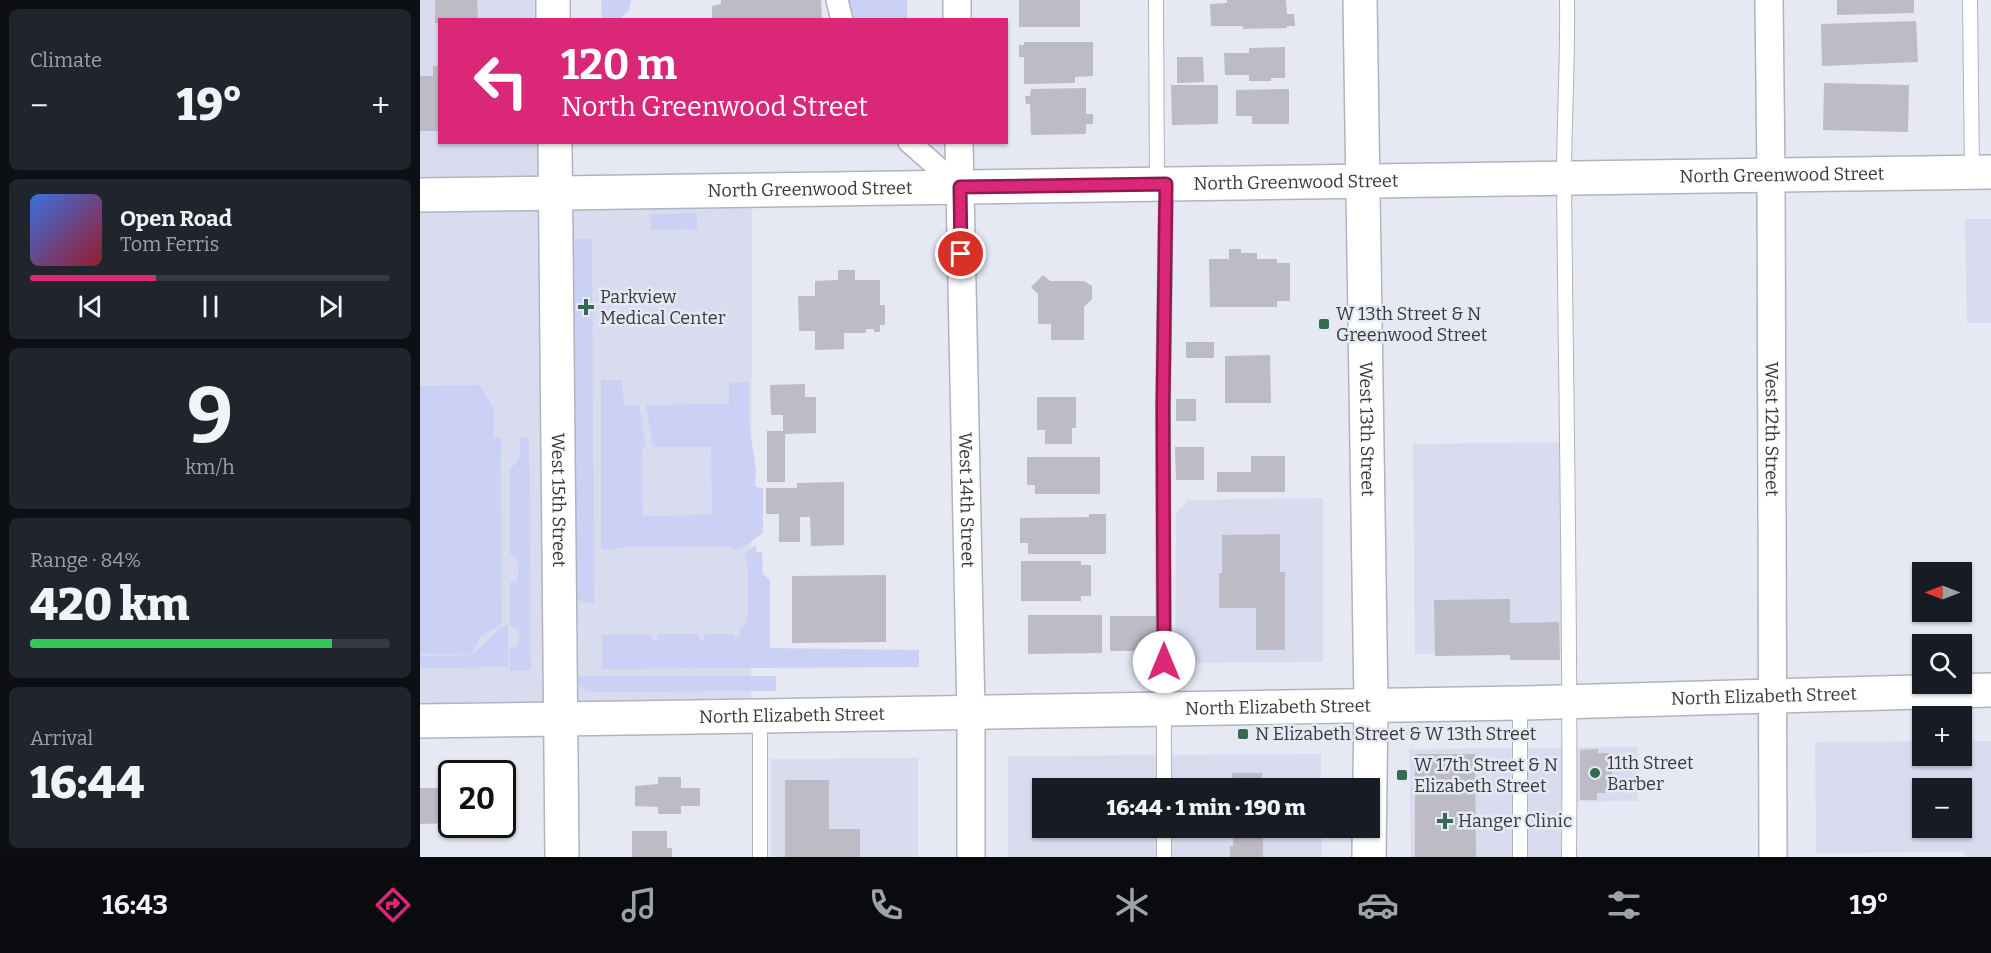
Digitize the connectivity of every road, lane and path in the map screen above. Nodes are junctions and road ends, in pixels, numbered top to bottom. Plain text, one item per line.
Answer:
1 (553, 0) edge
2 (837, 0) edge
3 (957, 0) edge
4 (1156, 0) edge
5 (1360, 0) edge
6 (1567, 0) edge
7 (1768, 0) edge
8 (1970, 0) edge
9 (553, 18) edge
10 (842, 18) edge
11 (957, 18) edge
12 (555, 144) edge
13 (911, 144) edge
14 (959, 144) edge
15 (1982, 172) edge
16 (1771, 175) junction
17 (1564, 178) junction
18 (1363, 181) junction
19 (1162, 184) junction
20 (960, 187) junction
21 (556, 193) junction
22 (420, 195) edge
23 (1991, 690) edge
24 (1774, 697) junction
25 (1570, 702) junction
26 (1520, 703) junction
27 (1371, 704) junction
28 (1164, 708) junction
29 (971, 713) junction
30 (759, 717) junction
31 (560, 720) junction
32 (420, 721) edge
33 (1164, 778) edge
34 (1164, 838) edge
35 (562, 857) edge
36 (760, 857) edge
37 (971, 857) edge
38 (1164, 857) edge
39 (1369, 857) edge
40 (1520, 857) edge
41 (1569, 857) edge
42 (1773, 857) edge

1 - 9 main road
2 - 10 street
3 - 11 street
4 - 19 lane
5 - 18 main road, West 13th Street
6 - 17 lane
7 - 16 street, West 12th Street
8 - 15 lane
12 - 21 main road, West 15th Street
13 - 20 street
14 - 20 street, West 14th Street
15 - 16 main road, North Greenwood Street
16 - 17 main road, North Greenwood Street
16 - 24 street, West 12th Street
17 - 18 main road, North Greenwood Street
17 - 25 lane
18 - 19 main road, North Greenwood Street
18 - 27 main road, West 13th Street
19 - 20 main road, North Greenwood Street
19 - 28 lane
20 - 21 main road, North Greenwood Street
20 - 29 street, West 14th Street
21 - 22 main road, North Greenwood Street
21 - 31 main road, West 15th Street
23 - 24 main road, North Elizabeth Street
24 - 25 main road, North Elizabeth Street
24 - 42 street, West 12th Street
25 - 26 main road, North Elizabeth Street
25 - 41 lane
26 - 27 main road, North Elizabeth Street
26 - 40 lane
27 - 28 main road, North Elizabeth Street
27 - 39 main road, West 13th Street
28 - 29 main road, North Elizabeth Street
28 - 33 lane
29 - 30 main road, North Elizabeth Street
29 - 37 street, West 14th Street
30 - 31 main road, North Elizabeth Street
30 - 36 lane
31 - 32 main road, North Elizabeth Street
31 - 35 main road, West 15th Street
34 - 38 lane

